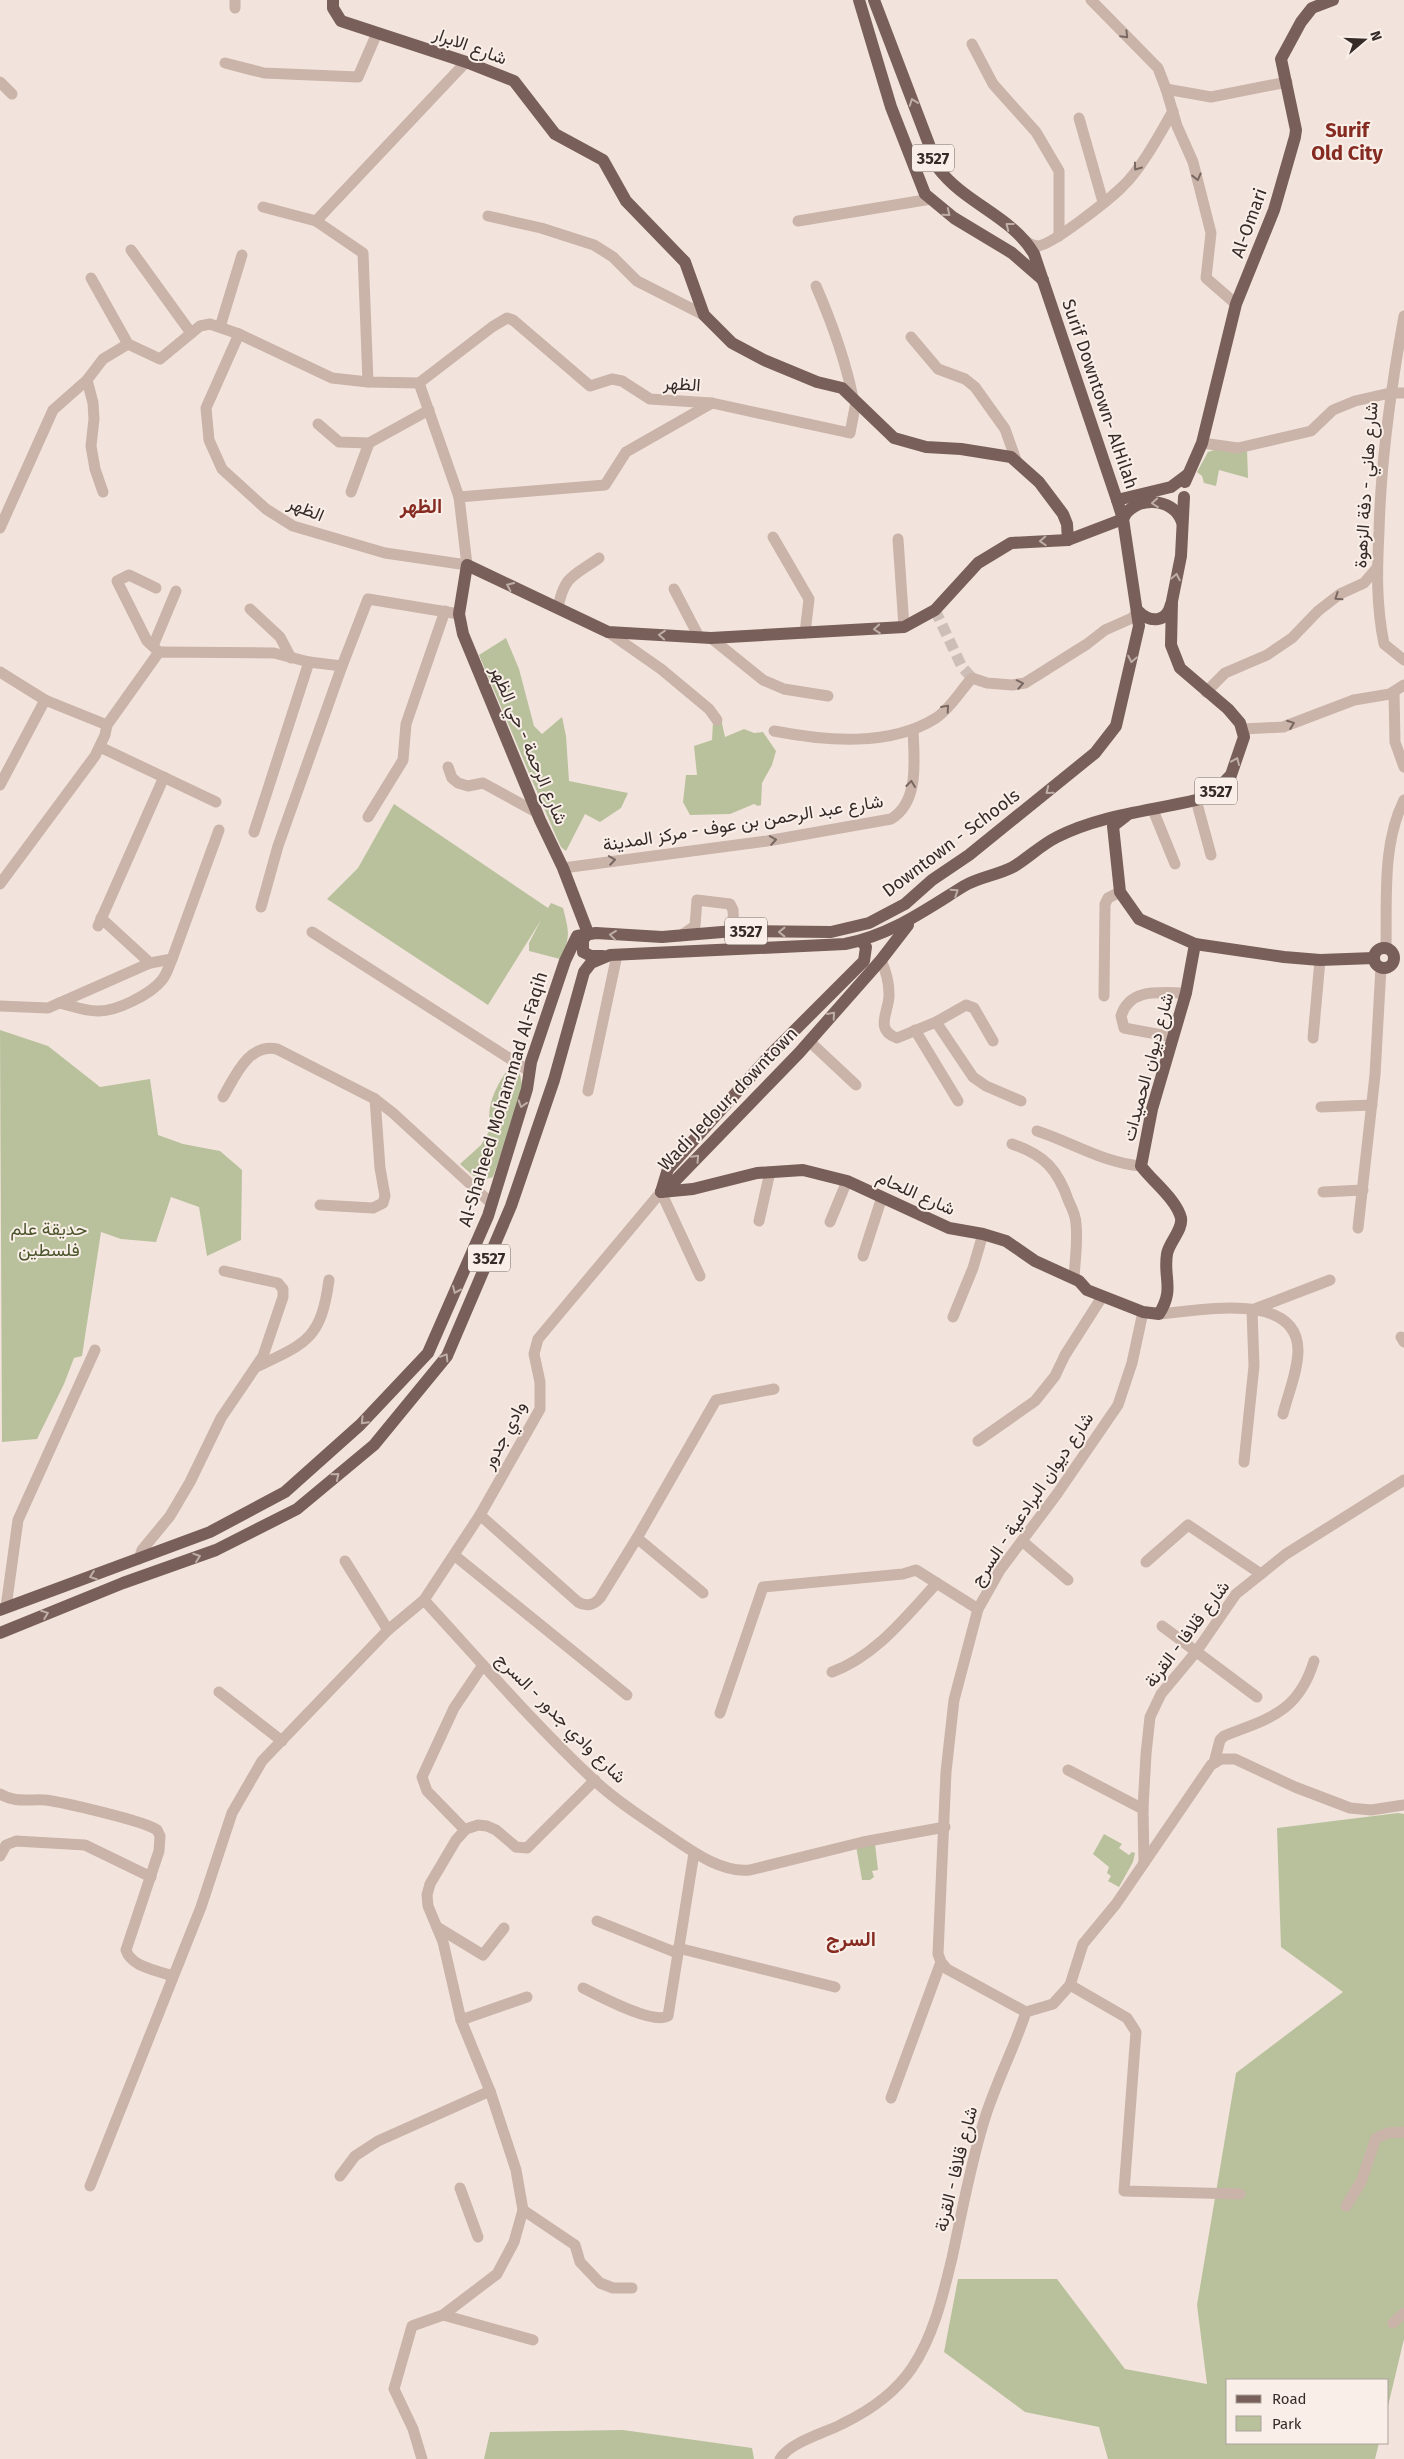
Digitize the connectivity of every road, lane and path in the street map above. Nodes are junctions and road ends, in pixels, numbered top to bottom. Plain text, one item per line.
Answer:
1 (333, 0) edge
2 (857, 0) edge
3 (874, 0) edge
4 (1091, 0) edge
5 (1333, 0) edge
6 (377, 33) junction
7 (972, 44) dead end
8 (466, 62) junction
9 (226, 63) dead end
10 (0, 82) edge
11 (1287, 82) junction
12 (1166, 89) junction
13 (12, 94) dead end
14 (1173, 111) junction
15 (1078, 118) dead end
16 (931, 200) junction
17 (1103, 202) junction
18 (263, 207) dead end
19 (488, 216) dead end
20 (316, 221) junction
21 (798, 221) dead end
22 (1059, 236) junction
23 (1024, 240) junction
24 (131, 250) dead end
25 (242, 255) dead end
26 (91, 278) dead end
27 (1043, 280) junction
28 (816, 286) dead end
29 (1236, 304) junction
30 (704, 315) junction
31 (1404, 316) edge
32 (220, 327) junction
33 (191, 334) junction
34 (239, 334) junction
35 (911, 337) dead end
36 (128, 344) junction
37 (88, 380) junction
38 (368, 382) junction
39 (419, 383) junction
40 (1390, 392) junction
41 (1404, 393) edge
42 (854, 400) junction
43 (712, 403) junction
44 (429, 410) junction
45 (318, 424) dead end
46 (369, 443) junction
47 (1202, 443) junction
48 (1016, 460) junction
49 (1182, 480) junction
50 (103, 492) dead end
51 (351, 492) dead end
52 (459, 497) junction
53 (1117, 500) junction
54 (1123, 519) junction
55 (1182, 523) junction
56 (0, 528) edge
57 (773, 537) dead end
58 (898, 539) dead end
59 (1068, 540) junction
60 (599, 558) dead end
61 (467, 565) junction
62 (1376, 568) junction
63 (156, 588) dead end
64 (674, 589) dead end
65 (176, 592) dead end
66 (1172, 601) junction
67 (558, 608) junction
68 (250, 609) dead end
69 (1138, 611) junction
70 (445, 612) junction
71 (459, 614) junction
72 (904, 627) junction
73 (608, 632) junction
74 (805, 634) junction
75 (705, 638) junction
76 (156, 649) junction
77 (291, 658) junction
78 (1404, 660) edge
79 (308, 662) junction
80 (342, 666) junction
81 (0, 672) edge
82 (1404, 685) edge
83 (1206, 692) junction
84 (1394, 692) junction
85 (828, 696) dead end
86 (45, 700) junction
87 (718, 720) dead end
88 (107, 725) junction
89 (913, 730) junction
90 (1243, 730) junction
91 (774, 731) dead end
92 (100, 747) junction
93 (448, 767) dead end
94 (1404, 768) edge
95 (164, 777) junction
96 (0, 785) edge
97 (1196, 800) junction
98 (1404, 800) edge
99 (216, 802) dead end
100 (1153, 810) junction
101 (536, 812) junction
102 (1130, 814) junction
103 (368, 817) dead end
104 (1090, 824) junction
105 (219, 830) dead end
106 (254, 832) dead end
107 (1113, 839) junction
108 (1211, 855) dead end
109 (1174, 864) dead end
110 (564, 868) junction
111 (0, 884) edge
112 (1120, 892) junction
113 (916, 893) junction
114 (261, 907) dead end
115 (925, 912) junction
116 (914, 918) junction
117 (874, 921) junction
118 (312, 932) dead end
119 (734, 932) junction
120 (588, 934) junction
121 (884, 934) junction
122 (679, 936) junction
123 (865, 940) junction
124 (1195, 944) junction
125 (1386, 947) junction
126 (722, 952) junction
127 (614, 955) junction
128 (172, 959) junction
129 (881, 960) junction
130 (1320, 960) junction
131 (1377, 962) junction
132 (1399, 962) edge
133 (150, 963) junction
134 (862, 969) junction
135 (1186, 994) junction
136 (1104, 996) dead end
137 (60, 1003) junction
138 (0, 1006) edge
139 (936, 1022) junction
140 (915, 1030) junction
141 (1173, 1037) junction
142 (1313, 1038) dead end
143 (809, 1041) junction
144 (993, 1041) dead end
145 (529, 1071) junction
146 (856, 1085) dead end
147 (588, 1091) dead end
148 (223, 1097) dead end
149 (375, 1099) junction
150 (1021, 1100) dead end
151 (958, 1101) dead end
152 (1372, 1105) junction
153 (1321, 1107) dead end
154 (1036, 1131) dead end
155 (1012, 1144) dead end
156 (1141, 1166) junction
157 (770, 1172) junction
158 (847, 1181) junction
159 (1363, 1190) junction
160 (661, 1192) junction
161 (1322, 1192) dead end
162 (882, 1197) junction
163 (492, 1204) junction
164 (320, 1205) dead end
165 (759, 1221) dead end
166 (830, 1222) dead end
167 (1358, 1228) dead end
168 (983, 1234) junction
169 (863, 1256) dead end
170 (224, 1271) dead end
171 (700, 1276) dead end
172 (1074, 1278) junction
173 (329, 1280) dead end
174 (1330, 1280) dead end
175 (1102, 1297) junction
176 (1252, 1310) junction
177 (1143, 1312) junction
178 (1159, 1314) junction
179 (953, 1317) dead end
180 (95, 1350) dead end
181 (256, 1367) junction
182 (774, 1389) dead end
183 (1283, 1414) dead end
184 (978, 1441) dead end
185 (1244, 1462) dead end
186 (1404, 1480) edge
187 (480, 1515) junction
188 (637, 1538) junction
189 (1022, 1541) junction
190 (454, 1555) junction
191 (139, 1559) junction
192 (344, 1561) dead end
193 (1146, 1562) dead end
194 (1261, 1574) junction
195 (1068, 1580) dead end
196 (937, 1583) junction
197 (703, 1593) dead end
198 (424, 1600) junction
199 (3, 1608) edge
200 (978, 1609) junction
201 (1162, 1626) dead end
202 (388, 1630) junction
203 (0, 1633) edge
204 (1196, 1652) junction
205 (1314, 1661) dead end
206 (483, 1665) junction
207 (832, 1672) dead end
208 (219, 1692) dead end
209 (627, 1695) dead end
210 (1256, 1697) dead end
211 (720, 1713) dead end
212 (282, 1741) junction
213 (1214, 1763) junction
214 (1068, 1770) dead end
215 (595, 1780) junction
216 (0, 1794) edge
217 (1404, 1805) edge
218 (1143, 1809) junction
219 (945, 1827) junction
220 (465, 1830) junction
221 (694, 1853) junction
222 (0, 1856) edge
223 (1144, 1863) junction
224 (151, 1877) junction
225 (597, 1921) dead end
226 (437, 1927) junction
227 (504, 1928) dead end
228 (678, 1951) junction
229 (941, 1962) junction
230 (172, 1976) junction
231 (1070, 1985) junction
232 (835, 1986) dead end
233 (583, 1988) dead end
234 (527, 1996) dead end
235 (1026, 2012) junction
236 (461, 2020) junction
237 (490, 2091) junction
238 (890, 2098) dead end
239 (1404, 2132) edge
240 (340, 2176) dead end
241 (90, 2186) dead end
242 (460, 2188) dead end
243 (1240, 2194) dead end
244 (1346, 2206) dead end
245 (523, 2210) junction
246 (478, 2237) dead end
247 (632, 2288) dead end
248 (1404, 2313) edge
249 (443, 2314) junction
250 (1393, 2323) dead end
251 (533, 2340) dead end
252 (422, 2459) edge
253 (780, 2459) edge

1 - 6 main road, شارع الابرار
2 - 16 main road, 3527
23 -> 3 main road, Surif Downtown- AlHilah / 3527
4 -> 12 street
5 - 11 main road, Al-Omari
6 - 8 main road, شارع الابرار
6 - 9 street
7 - 22 street
8 - 20 street
8 - 30 main road, شارع الابرار
10 - 13 street
11 - 12 street
11 - 29 main road, Al-Omari
12 - 14 street
14 -> 17 street
14 -> 29 street
15 - 17 street
16 - 21 street
16 -> 27 main road, 3527
17 - 22 street
18 - 20 street
19 - 30 street
20 - 38 street
22 - 23 street
23 - 27 main road, Surif Downtown- AlHilah / 3527
24 - 33 street
25 - 32 street
26 - 36 street
27 - 53 main road, Surif Downtown- AlHilah / 3527
28 - 42 street
29 - 47 main road, Al-Omari
30 - 42 main road
31 - 40 street, شارع هاني - دفة الزهوة
32 - 33 street
32 - 34 street
33 - 36 street
34 - 38 street
34 - 61 street, الظهر
35 - 48 street
36 - 37 street
37 - 50 street
37 - 56 street
38 - 39 street
39 - 43 street, الظهر
39 - 44 street
40 - 41 street
40 - 47 street
40 - 62 street, شارع هاني - دفة الزهوة
42 - 43 street
42 - 48 main road
43 - 52 street, الظهر
44 - 46 street
44 - 52 street
45 - 46 street
46 - 51 street
47 - 49 main road, Al-Omari
48 - 59 main road
49 - 53 main road
49 - 55 main road
52 - 61 street
53 - 54 main road, Surif Downtown- AlHilah / 3527
55 -> 54 main road
54 - 59 main road
54 - 69 main road, 3527
66 -> 55 main road
57 - 74 street
58 - 72 street
59 -> 72 main road
60 - 67 street
67 -> 61 main road
61 - 71 main road, شارع الرحمة - حي الظهر
62 - 78 street, شارع هاني - دفة الزهوة
62 -> 83 street
63 - 76 street
64 - 75 street
65 - 76 street
66 - 69 main road
66 - 83 main road
67 - 73 main road
68 - 77 street
89 -> 69 street
69 -> 113 main road, Downtown - Schools / 3527
70 - 71 street
70 - 80 street
70 - 103 street
71 - 101 main road, شارع الرحمة - حي الظهر
72 -> 74 main road
75 -> 73 main road
73 - 87 street
74 - 75 main road
75 - 85 street
76 - 77 street
76 - 88 street
77 - 79 street
79 - 80 street
79 - 106 street
80 - 114 street
81 - 86 street
82 - 84 street
83 - 90 main road
90 -> 84 street
84 - 94 street
86 - 88 street
86 - 96 street
88 - 92 street
89 - 91 street
110 -> 89 street, شارع عبد الرحمن بن عوف - مركز المدينة
97 -> 90 main road, 3527
92 - 95 street
92 - 111 street
93 - 101 street
95 - 99 street
95 - 133 street
97 - 100 main road, 3527
97 - 108 street
98 - 125 street
100 - 102 main road, 3527
100 - 109 street
101 - 110 main road, شارع الرحمة - حي الظهر
102 - 104 main road, 3527
102 - 107 main road
104 - 107 main road
115 -> 104 main road, 3527
105 - 128 street
107 - 112 main road
110 - 120 main road, شارع الرحمة - حي الظهر
112 - 124 main road
112 - 136 street
113 - 115 main road
113 - 117 main road, Downtown - Schools / 3527
115 - 116 main road, 3527
116 - 121 main road, Al-Shaheed Mohammad Al-Faqih / 3527
116 - 129 main road, 3527
117 -> 119 main road, Downtown - Schools / 3527
117 - 121 main road
117 - 123 main road
118 - 145 street
119 - 122 main road, Downtown - Schools / 3527
119 - 122 street
119 - 126 main road
122 -> 120 main road, Downtown - Schools / 3527
120 - 127 main road, 3527
120 - 145 main road, Al-Shaheed Mohammad Al-Faqih / 3527
121 - 123 main road, Al-Shaheed Mohammad Al-Faqih / 3527
121 - 134 main road
123 - 126 main road, Al-Shaheed Mohammad Al-Faqih / 3527
123 - 134 main road
124 - 130 main road
124 - 135 main road, شارع ديوان الحميدات
125 - 131 main road
125 - 132 main road
126 - 127 main road, Al-Shaheed Mohammad Al-Faqih / 3527
127 - 147 street
203 -> 127 main road, Al-Shaheed Mohammad Al-Faqih / 3527
128 - 133 street
128 - 137 street
129 - 134 main road, Wadi Jedour, downtown
129 - 140 street
130 - 131 main road
130 - 142 street
131 - 132 main road
131 - 152 street
133 - 137 street
143 -> 134 main road, Wadi Jedour, downtown
134 - 160 main road, Wadi Jedour, downtown
135 - 141 main road, شارع ديوان الحميدات
135 - 141 street
137 - 138 street
139 - 140 street
139 - 144 street
139 - 150 street
140 - 151 street
141 - 156 main road, شارع ديوان الحميدات
143 - 146 street
160 -> 143 main road, Wadi Jedour, downtown
145 -> 163 main road, Al-Shaheed Mohammad Al-Faqih / 3527
148 - 149 street
149 - 163 street
149 - 164 street
152 - 153 street
152 - 159 street
154 - 156 street
155 - 172 street
156 - 178 main road, شارع ديوان الحميدات
157 - 158 main road, شارع اللحام
157 - 160 main road, شارع اللحام
157 - 165 street
158 - 162 main road, شارع اللحام
158 - 166 street
159 - 161 street
159 - 167 street
160 - 171 street
160 - 187 street, وادي جدور
162 - 168 main road, شارع اللحام
162 - 169 street
163 -> 191 main road, Al-Shaheed Mohammad Al-Faqih / 3527
168 - 172 main road, شارع اللحام
168 - 179 street
170 - 181 street
172 - 175 main road, شارع اللحام
173 - 181 street
174 - 176 street
175 - 177 main road, شارع اللحام
175 - 184 street
176 - 178 street
176 - 183 street
176 - 185 street
177 - 178 main road
177 - 189 street, شارع ديوان البرادعية - السرج
180 - 199 street
181 - 191 street
182 - 188 street
186 - 194 street, شارع قلافا - القرنة
187 - 188 street
187 - 190 street, وادي جدور
188 - 197 street
189 - 195 street
189 - 200 street, شارع ديوان البرادعية - السرج
190 - 198 street, وادي جدور
190 - 209 street
191 -> 199 main road, Al-Shaheed Mohammad Al-Faqih
192 - 202 street
193 - 194 street
194 - 204 street, شارع قلافا - القرنة
196 - 200 street
196 - 207 street
196 - 211 street
198 - 202 street, وادي جدور
198 - 206 street, شارع وادي جدور - السرج
200 - 219 street, شارع ديوان البرادعية - السرج
201 - 204 street
202 - 212 street, وادي جدور
204 - 210 street
204 - 218 street, شارع قلافا - القرنة
205 - 213 street
206 - 215 street, شارع وادي جدور - السرج
206 - 220 street
208 - 212 street
212 - 230 street, وادي جدور
213 - 217 street
213 - 223 street
214 - 218 street
215 - 220 street
215 - 221 street, شارع وادي جدور - السرج
216 - 224 street
218 - 223 street, شارع قلافا - القرنة
219 - 221 street, شارع وادي جدور - السرج
219 - 229 street, شارع ديوان البرادعية - السرج
220 - 226 street
221 - 228 street
222 - 224 street
223 - 231 street
224 - 230 street
225 - 228 street
226 - 227 street
226 - 236 street
228 - 232 street
228 - 233 street
229 - 235 street
229 - 238 street
230 - 241 street, وادي جدور
231 - 235 street
231 - 243 street
234 - 236 street
235 - 253 street, شارع قلافا - القرنة
236 - 237 street
237 - 240 street
237 - 245 street
239 - 244 street
242 - 246 street
245 - 247 street
245 - 249 street
248 - 250 street
249 - 251 street
249 - 252 street

